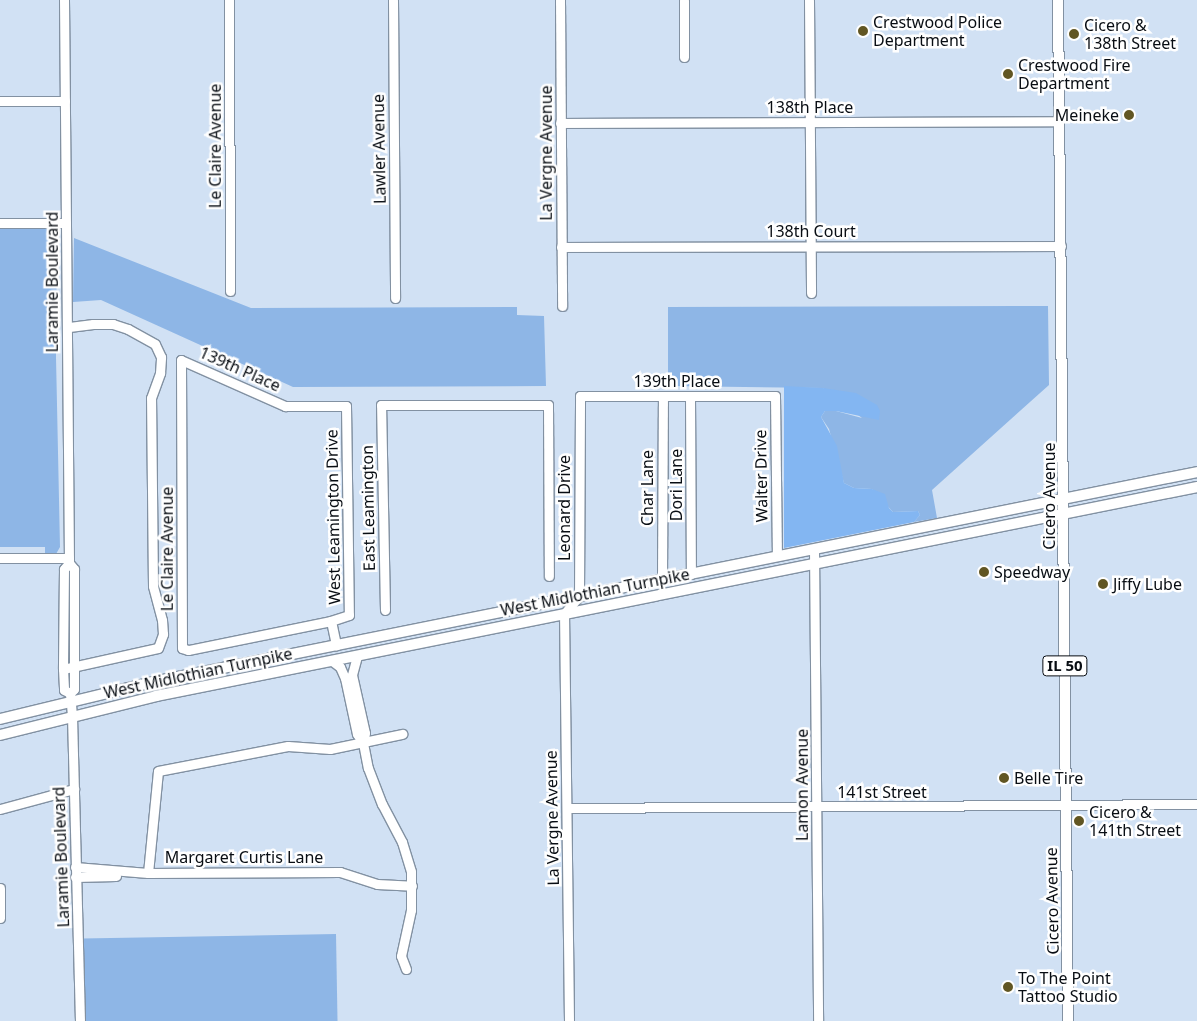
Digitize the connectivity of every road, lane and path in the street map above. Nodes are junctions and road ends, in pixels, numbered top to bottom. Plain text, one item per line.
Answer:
1 (64, 0) edge
2 (229, 0) edge
3 (393, 0) edge
4 (560, 0) edge
5 (684, 0) edge
6 (809, 0) edge
7 (1058, 0) edge
8 (684, 57) dead end
9 (0, 101) edge
10 (65, 101) junction
11 (1059, 121) junction
12 (810, 122) junction
13 (560, 123) junction
14 (66, 223) junction
15 (0, 224) edge
16 (811, 246) junction
17 (1061, 246) junction
18 (561, 247) junction
19 (230, 291) dead end
20 (812, 293) dead end
21 (395, 298) dead end
22 (562, 306) dead end
23 (67, 327) junction
24 (181, 360) joint
25 (580, 396) joint
26 (663, 396) junction
27 (690, 396) junction
28 (775, 396) joint
29 (346, 406) joint
30 (1197, 472) edge
31 (1197, 487) edge
32 (1064, 499) junction
33 (1064, 514) junction
34 (814, 549) junction
35 (776, 556) junction
36 (0, 558) edge
37 (69, 561) junction
38 (815, 564) junction
39 (691, 574) junction
40 (549, 576) dead end
41 (662, 579) junction
42 (579, 596) junction
43 (385, 610) dead end
44 (564, 614) junction
45 (331, 622) junction
46 (336, 645) junction
47 (357, 656) junction
48 (344, 659) junction
49 (332, 661) junction
50 (73, 667) junction
51 (63, 669) junction
52 (70, 697) junction
53 (72, 716) junction
54 (0, 719) edge
55 (402, 734) dead end
56 (0, 735) edge
57 (363, 743) junction
58 (74, 788) junction
59 (1197, 804) edge
60 (1066, 806) junction
61 (567, 808) junction
62 (817, 808) junction
63 (0, 809) edge
64 (75, 867) junction
65 (148, 873) junction
66 (75, 877) junction
67 (412, 886) junction
68 (0, 888) edge
69 (0, 918) edge
70 (406, 969) dead end
71 (80, 1021) edge
72 (569, 1021) edge
73 (818, 1021) edge
74 (1068, 1021) edge

1 - 10 street, Laramie Boulevard
2 - 19 street, Le Claire Avenue
3 - 21 street, Lawler Avenue
4 - 13 street, La Vergne Avenue
5 - 8 street
6 - 12 street
7 - 11 main road, Cicero Avenue / IL 50
9 - 10 street
10 - 14 street, Laramie Boulevard
11 - 12 street, 138th Place
11 - 17 main road, Cicero Avenue / IL 50
12 - 13 street, 138th Place
12 - 16 street
13 - 18 street, La Vergne Avenue
14 - 15 street
14 - 23 street, Laramie Boulevard
16 - 17 street, 138th Court
16 - 18 street, 138th Court
16 - 20 street
17 - 32 main road, Cicero Avenue / IL 50
18 - 22 street, La Vergne Avenue
23 - 37 street, Laramie Boulevard
23 - 50 street
24 - 29 street, 139th Place
24 - 45 street, Le Claire Avenue
25 - 26 street, 139th Place
25 - 42 street, Leonard Drive
26 - 27 street, 139th Place
26 - 41 street, Char Lane
27 - 28 street, 139th Place
27 - 39 street, Dori Lane
28 - 35 street, Walter Drive
29 - 45 street, West Leamington Drive
30 - 32 main road, West Midlothian Turnpike
31 - 33 main road, West Midlothian Turnpike
32 - 33 main road, Cicero Avenue / IL 50
32 - 34 main road, West Midlothian Turnpike
33 - 38 main road, West Midlothian Turnpike
33 - 60 main road, Cicero Avenue / IL 50
34 - 35 main road, West Midlothian Turnpike
34 - 38 street, Lamon Avenue
35 - 39 main road, West Midlothian Turnpike
36 - 37 street
37 - 50 street, Laramie Boulevard
37 - 51 street, Laramie Boulevard
38 - 44 main road, West Midlothian Turnpike
38 - 62 street, Lamon Avenue
39 - 41 main road, West Midlothian Turnpike
40 - 43 street, East Leamington
41 - 42 main road, West Midlothian Turnpike
42 - 44 street
42 - 46 main road, West Midlothian Turnpike
44 - 47 main road, West Midlothian Turnpike
44 - 61 street, La Vergne Avenue
45 - 46 street, West Leamington Drive
46 - 48 main road
46 - 52 main road, West Midlothian Turnpike
47 - 48 main road, West Midlothian Turnpike
47 - 57 street
48 - 49 main road, West Midlothian Turnpike
49 - 53 main road, West Midlothian Turnpike
49 - 57 street
50 - 51 street
50 - 52 street, Laramie Boulevard
51 - 52 street, Laramie Boulevard
52 - 53 street, Laramie Boulevard
52 - 54 main road, West Midlothian Turnpike
53 - 56 main road, West Midlothian Turnpike
53 - 58 street, Laramie Boulevard
55 - 57 street
57 - 65 street
57 - 67 street
58 - 63 street
58 - 64 street, Laramie Boulevard
59 - 60 street, 141st Street
60 - 62 street, 141st Street
60 - 74 main road, Cicero Avenue / IL 50
61 - 62 street, 141st Street
61 - 72 street, La Vergne Avenue
62 - 73 street, Lamon Avenue
64 - 65 street, Margaret Curtis Lane
64 - 66 street, Laramie Boulevard
65 - 66 street
65 - 67 street, Margaret Curtis Lane
66 - 71 street, Laramie Boulevard
67 - 70 street
68 - 69 street

